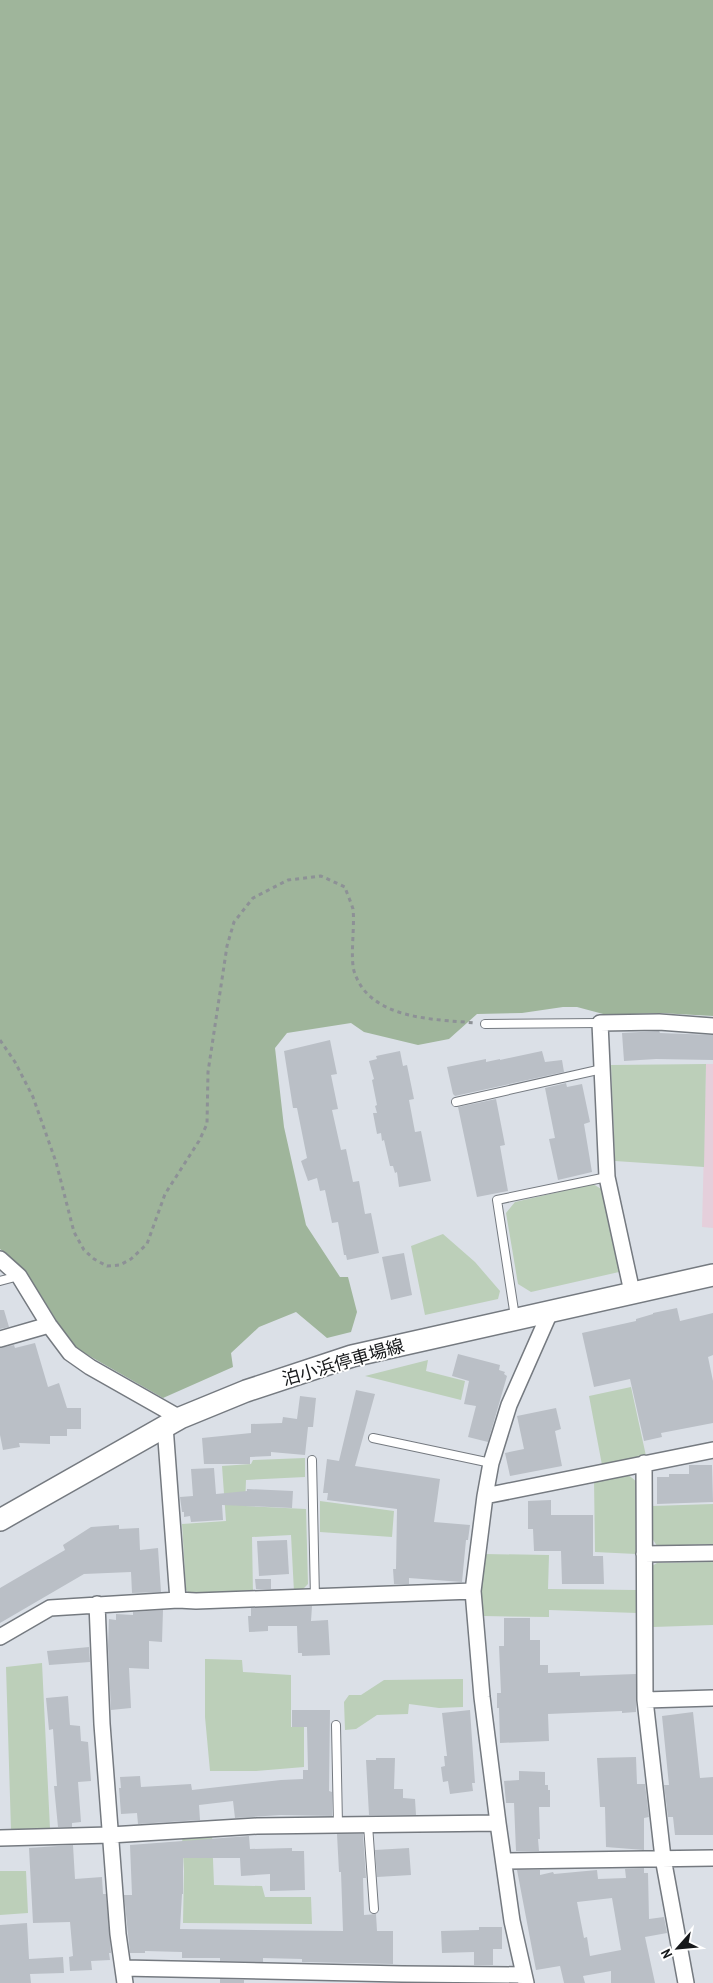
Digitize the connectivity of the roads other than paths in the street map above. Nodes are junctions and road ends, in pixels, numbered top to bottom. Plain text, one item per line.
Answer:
1 (600, 1023) junction
2 (485, 1024) road end
3 (713, 1026) edge
4 (602, 1069) junction
5 (456, 1102) dead end
6 (607, 1177) junction
7 (0, 1259) edge
8 (713, 1275) edge
9 (19, 1276) junction
10 (0, 1281) edge
11 (632, 1292) junction
12 (551, 1310) junction
13 (515, 1318) junction
14 (49, 1325) junction
15 (0, 1339) edge
16 (173, 1422) junction
17 (373, 1438) dead end
18 (713, 1450) edge
19 (312, 1460) dead end
20 (491, 1463) junction
21 (644, 1463) junction
22 (484, 1496) junction
23 (0, 1520) edge
24 (713, 1553) edge
25 (644, 1554) junction
26 (473, 1591) junction
27 (315, 1598) junction
28 (178, 1600) junction
29 (97, 1604) junction
30 (0, 1637) edge
31 (713, 1698) edge
32 (645, 1700) junction
33 (336, 1725) dead end
34 (498, 1823) junction
35 (338, 1825) junction
36 (368, 1825) junction
37 (110, 1835) junction
38 (0, 1838) edge
39 (663, 1858) junction
40 (713, 1858) edge
41 (504, 1861) junction
42 (374, 1908) dead end
43 (124, 1976) edge
44 (525, 1979) edge
45 (686, 1983) edge

1 - 2 lane
1 - 3 street
1 - 4 street
4 - 5 lane
4 - 6 street
6 - 11 street
6 - 13 lane
7 - 9 street
8 - 11 main road, 泊小浜停車場線
9 - 10 lane
9 - 14 street
11 - 12 main road, 泊小浜停車場線
12 - 13 main road, 泊小浜停車場線
12 - 20 street
13 - 16 main road, 泊小浜停車場線
14 - 15 street
14 - 16 street
16 - 23 main road, 泊小浜停車場線
16 - 28 street
17 - 20 lane
18 - 21 street
19 - 27 lane
20 - 22 street
21 - 22 street
21 - 25 street
22 - 26 street
24 - 25 street
25 - 32 street
26 - 27 street
26 - 34 street
27 - 28 street
28 - 29 street
29 - 30 street
29 - 37 street
31 - 32 street
32 - 39 street
33 - 35 lane
34 - 36 street
34 - 41 street
35 - 36 street
35 - 37 street
36 - 42 lane
37 - 38 street
37 - 43 street
39 - 40 street
39 - 41 street
39 - 45 street
41 - 44 street
43 - 44 street

